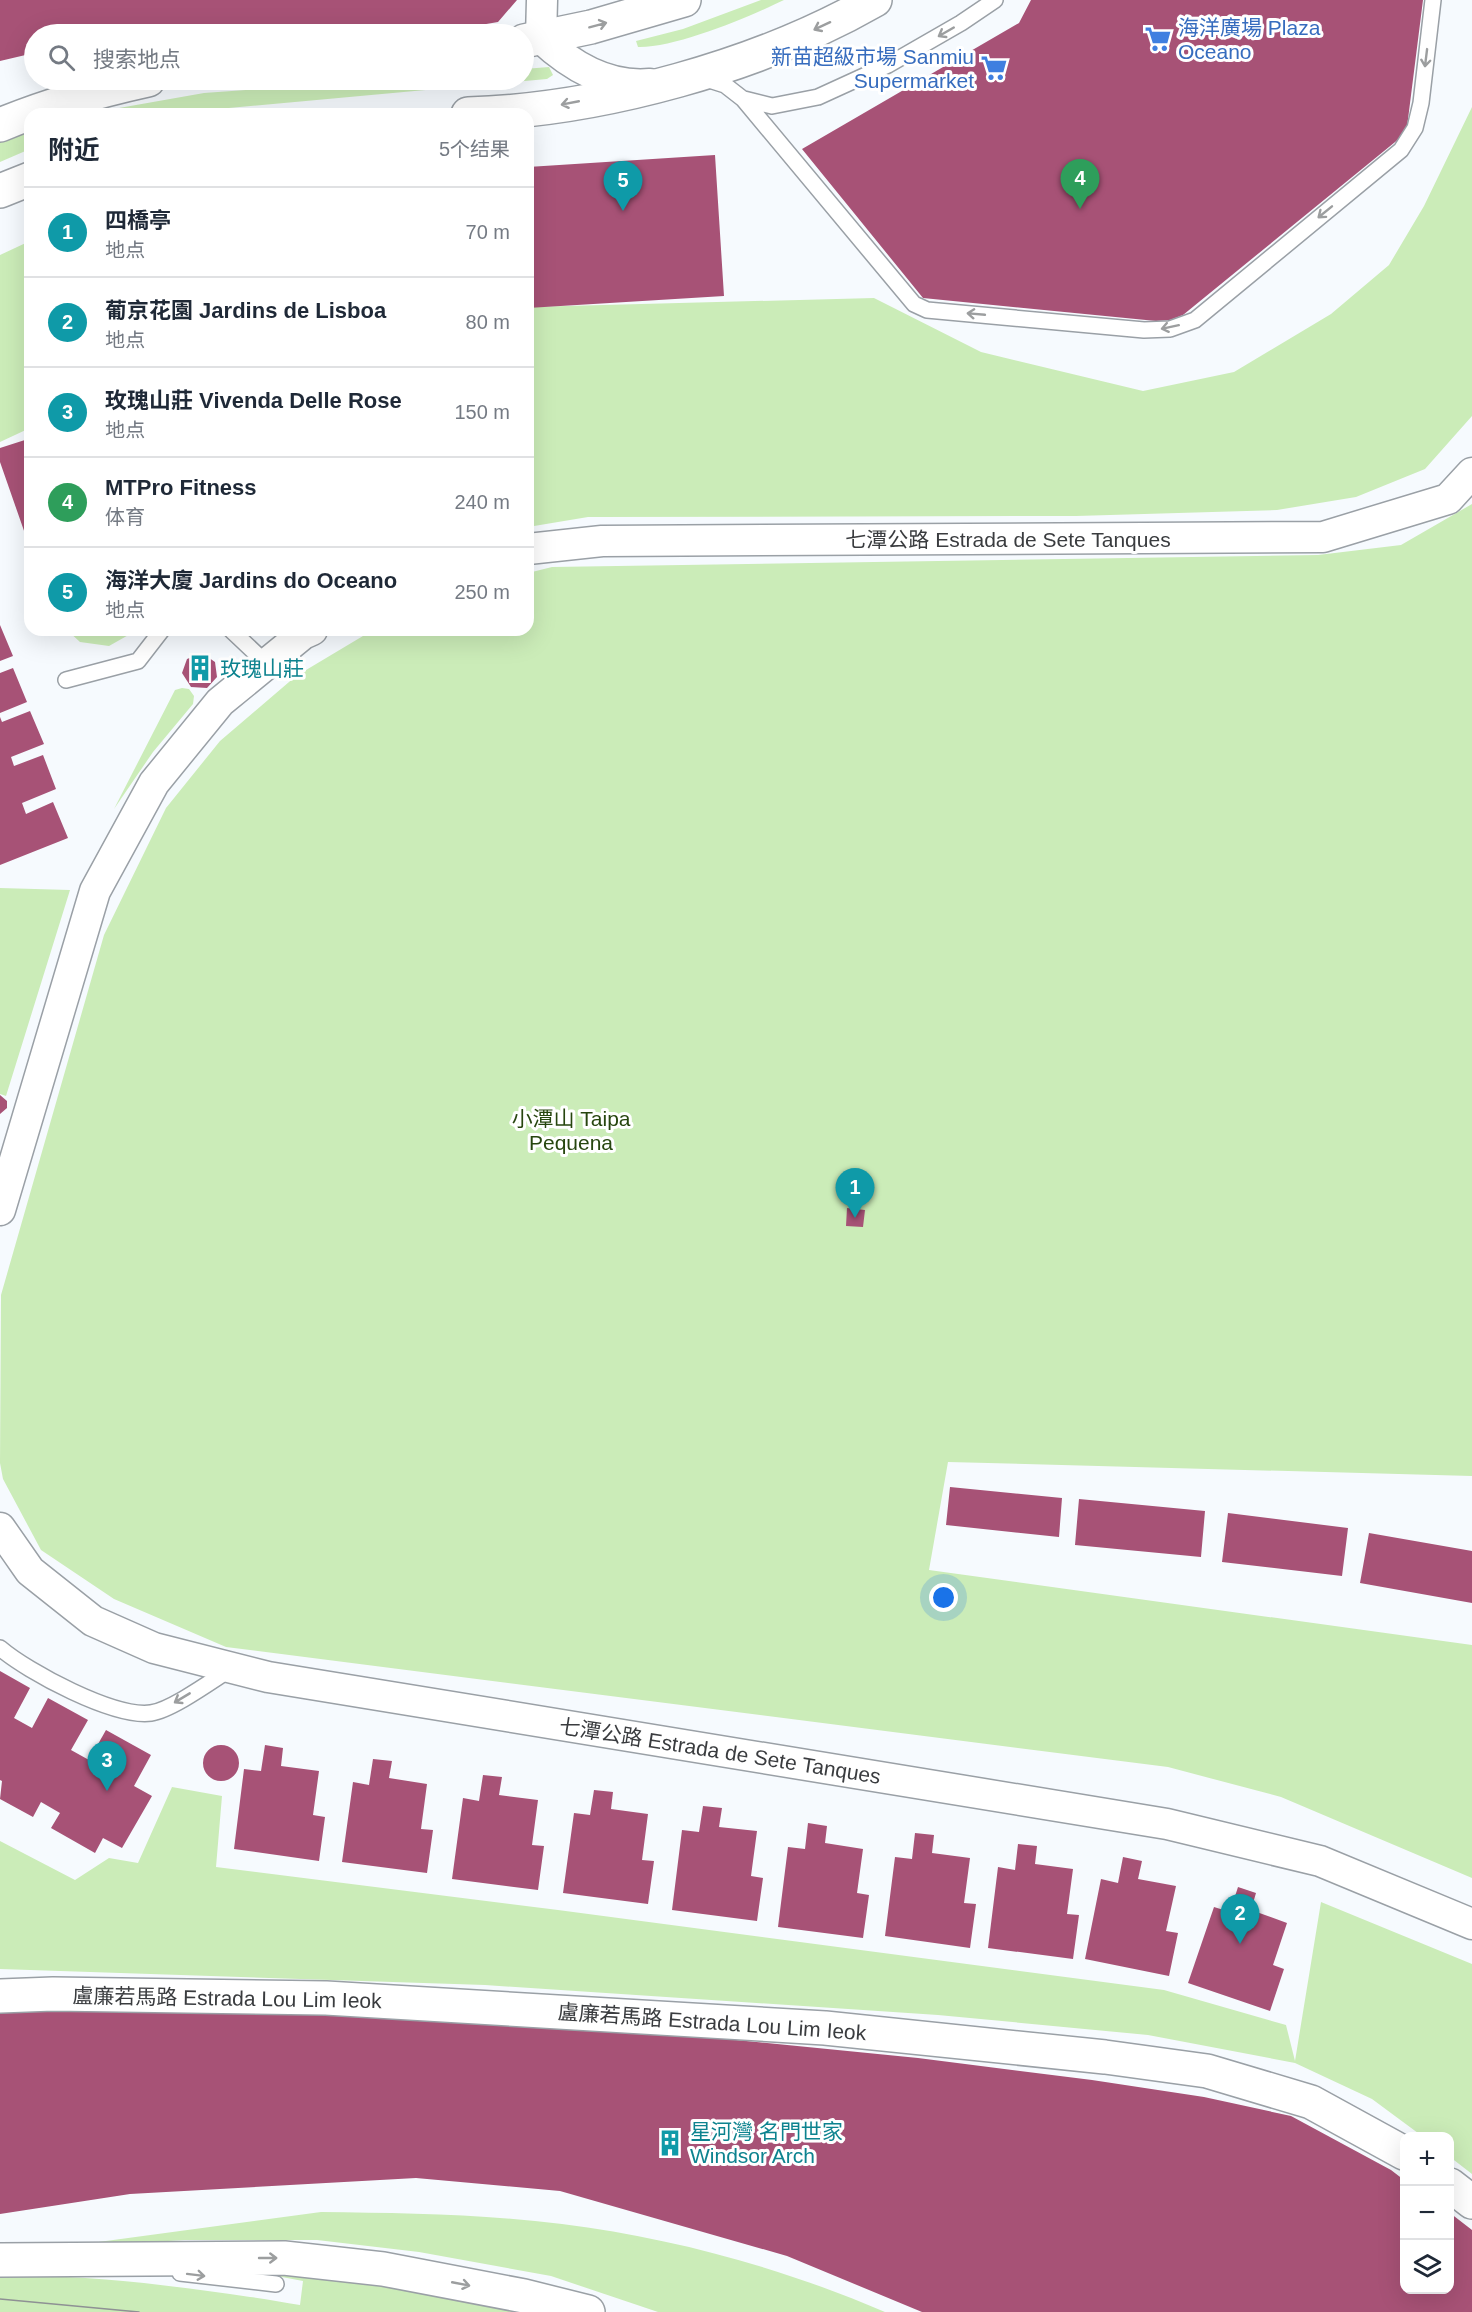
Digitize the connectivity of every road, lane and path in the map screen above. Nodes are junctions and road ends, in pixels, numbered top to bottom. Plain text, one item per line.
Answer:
1 (542, 0) edge
2 (684, 0) edge
3 (874, 0) edge
4 (995, 0) edge
5 (1433, 0) edge
6 (534, 31) edge
7 (534, 39) edge
8 (534, 40) edge
9 (674, 80) junction
10 (104, 90) edge
11 (743, 99) junction
12 (45, 108) edge
13 (531, 108) edge
14 (24, 115) edge
15 (0, 125) edge
16 (24, 181) edge
17 (0, 191) edge
18 (1472, 473) edge
19 (534, 548) edge
20 (157, 636) edge
21 (238, 636) edge
22 (301, 636) edge
23 (267, 663) junction
24 (66, 680) dead end
25 (0, 1210) edge
26 (0, 1528) edge
27 (0, 1648) edge
28 (232, 1668) junction
29 (1472, 1924) edge
30 (0, 1996) edge
31 (1400, 2151) edge
32 (1450, 2186) edge
33 (1472, 2202) edge
34 (6, 2260) edge
35 (276, 2284) dead end
36 (588, 2312) edge

1 - 6 street
7 -> 2 street
3 -> 9 street
4 -> 11 lane
5 -> 11 lane
8 - 9 street
9 - 11 lane
9 -> 13 street
10 - 12 street
14 - 15 street
16 - 17 street
18 - 19 street, 七潭公路 Estrada de Sete Tanques
20 - 24 lane
21 - 23 lane
22 - 23 street
23 - 25 street
26 - 28 street, 七潭公路 Estrada de Sete Tanques
28 -> 27 lane
28 - 29 street, 七潭公路 Estrada de Sete Tanques
30 - 31 street, 盧廉若馬路 Estrada Lou Lim Ieok
32 - 33 street
34 -> 35 lane
34 -> 36 street

